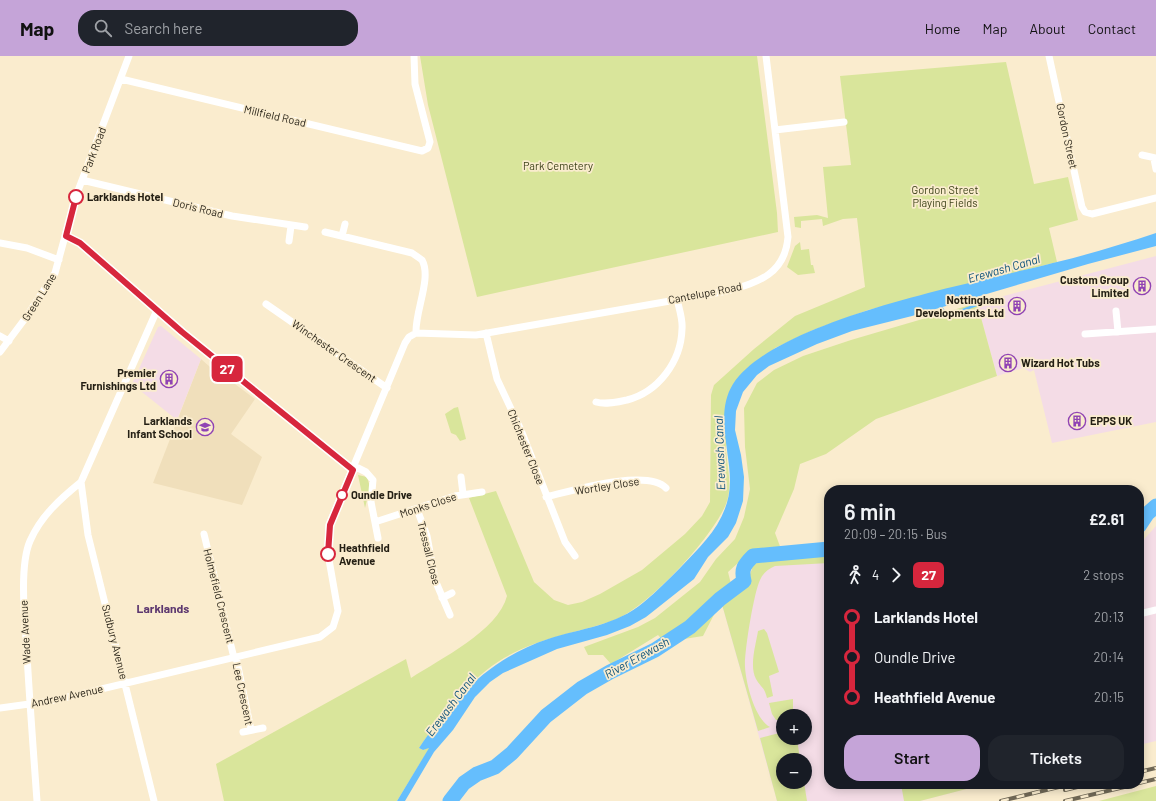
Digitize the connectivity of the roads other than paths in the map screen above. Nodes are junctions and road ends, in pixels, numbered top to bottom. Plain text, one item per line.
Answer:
1 (129, 56) edge
2 (414, 56) edge
3 (766, 56) edge
4 (1049, 56) edge
5 (121, 79) junction
6 (844, 122) dead end
7 (775, 130) junction
8 (1142, 155) dead end
9 (1155, 159) edge
10 (1156, 169) edge
11 (82, 180) junction
12 (1156, 198) edge
13 (345, 224) dead end
14 (291, 226) junction
15 (305, 227) dead end
16 (325, 232) dead end
17 (66, 236) junction
18 (342, 236) junction
19 (289, 240) dead end
20 (0, 243) edge
21 (59, 260) junction
22 (677, 299) junction
23 (266, 304) dead end
24 (157, 310) junction
25 (1116, 311) dead end
26 (1156, 329) edge
27 (1118, 332) junction
28 (416, 333) junction
29 (486, 333) junction
30 (1085, 334) dead end
31 (0, 336) edge
32 (9, 341) junction
33 (0, 352) edge
34 (386, 388) junction
35 (596, 402) dead end
36 (354, 468) junction
37 (461, 477) dead end
38 (81, 482) junction
39 (666, 488) dead end
40 (482, 492) dead end
41 (463, 494) junction
42 (546, 497) junction
43 (418, 509) junction
44 (375, 522) junction
45 (204, 534) dead end
46 (378, 538) dead end
47 (575, 556) dead end
48 (452, 593) dead end
49 (442, 598) junction
50 (1156, 610) edge
51 (1144, 613) edge
52 (450, 615) dead end
53 (234, 658) junction
54 (125, 684) junction
55 (29, 705) junction
56 (0, 708) edge
57 (262, 728) dead end
58 (251, 730) junction
59 (243, 732) dead end
60 (38, 801) edge
61 (154, 801) edge

1 - 5 street, Park Road
2 - 5 street, Millfield Road
3 - 7 street, Cantelupe Road
4 - 12 street, Gordon Street
5 - 11 street, Park Road
6 - 7 street
7 - 22 street, Cantelupe Road
8 - 9 street
9 - 10 street
11 - 14 street, Doris Road
11 - 17 street, Park Road
13 - 18 street
14 - 15 street, Doris Road
14 - 19 street
16 - 18 street
17 - 21 street, Green Lane
17 - 24 street
18 - 28 street
20 - 21 street
21 - 32 street, Green Lane
22 - 29 street, Cantelupe Road
22 - 35 street
23 - 34 street, Winchester Crescent
24 - 36 street
24 - 38 street
25 - 27 street
26 - 27 street
27 - 30 street
28 - 29 street, Cantelupe Road
28 - 34 street
29 - 42 street, Chichester Close
31 - 32 street
32 - 33 street, Green Lane
34 - 36 street
36 - 44 street
36 - 53 street
37 - 41 street
38 - 54 street, Sudbury Avenue
38 - 55 street, Wade Avenue
39 - 42 street, Wortley Close
40 - 41 street, Monks Close
41 - 43 street, Monks Close
42 - 47 street, Chichester Close
43 - 44 street, Monks Close
43 - 49 street, Tressall Close
44 - 46 street
45 - 53 street, Holmefield Crescent
48 - 49 street, Tressall Close
49 - 52 street, Tressall Close
50 - 51 street
53 - 54 street, Andrew Avenue
53 - 58 street, Lee Crescent
54 - 55 street, Andrew Avenue
54 - 61 street, Sudbury Avenue
55 - 56 street, Andrew Avenue
55 - 60 street, Wade Avenue
57 - 58 street, Lee Crescent
58 - 59 street, Lee Crescent

